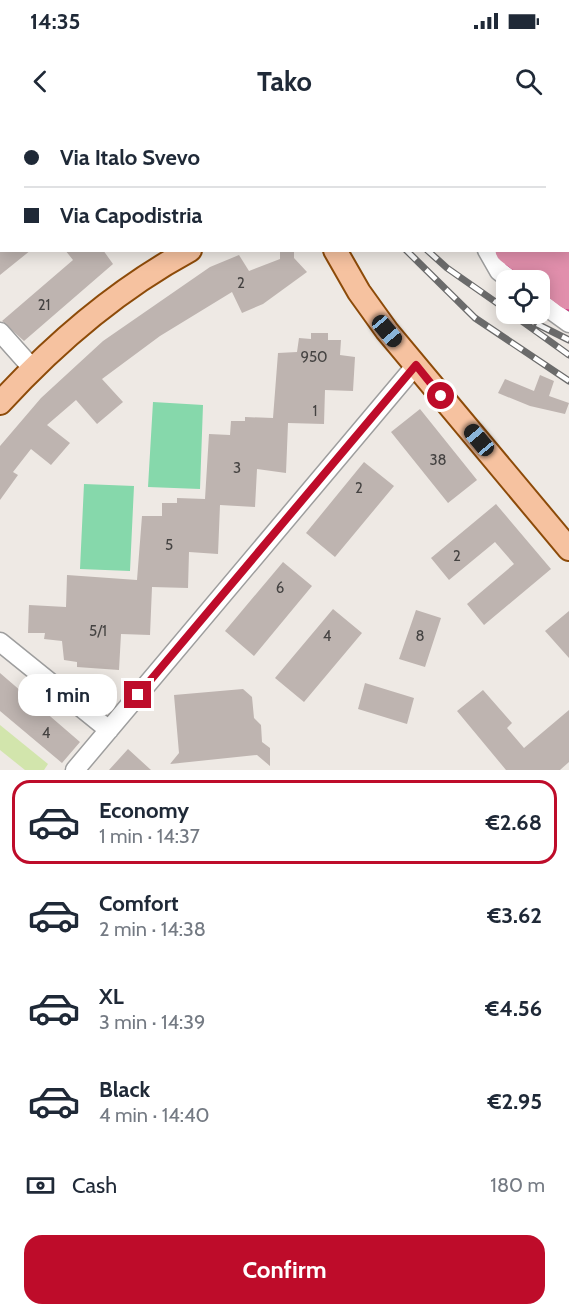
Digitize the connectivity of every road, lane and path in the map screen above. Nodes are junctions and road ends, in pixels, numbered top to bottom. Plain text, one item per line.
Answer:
1 (187, 252) edge
2 (336, 252) edge
3 (489, 252) edge
4 (513, 252) edge
5 (548, 252) edge
6 (569, 268) edge
7 (498, 270) edge
8 (569, 296) edge
9 (550, 309) edge
10 (569, 323) edge
11 (0, 332) edge
12 (416, 365) junction
13 (33, 369) junction
14 (0, 403) edge
15 (569, 549) edge
16 (2, 646) edge
17 (109, 730) junction
18 (75, 770) edge

1 - 13 main road
2 - 12 main road
3 - 7 street
4 - 8 highway
5 - 6 highway
9 - 10 street
11 - 13 street
12 - 15 main road
12 - 17 street
13 - 14 main road
16 - 17 street
17 - 18 street

